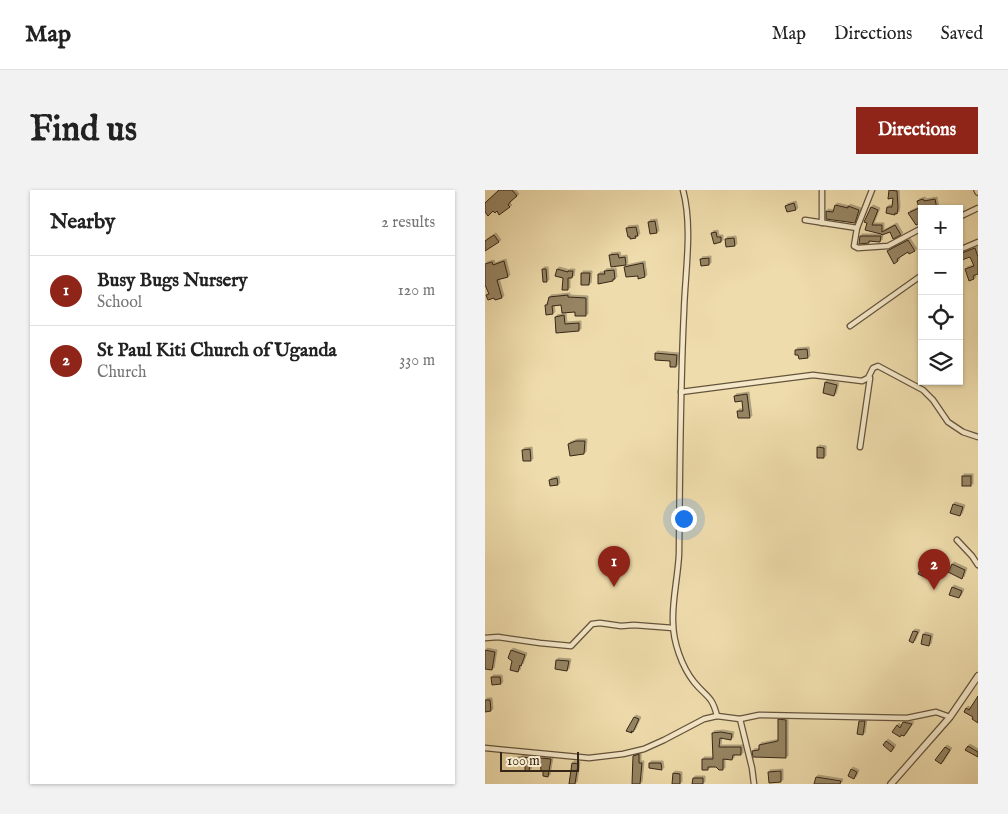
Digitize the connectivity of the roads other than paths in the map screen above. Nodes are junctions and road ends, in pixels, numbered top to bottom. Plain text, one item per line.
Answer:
1 (683, 190) edge
2 (822, 190) edge
3 (872, 190) edge
4 (978, 208) edge
5 (963, 215) edge
6 (805, 220) dead end
7 (823, 222) junction
8 (857, 228) junction
9 (918, 230) edge
10 (978, 242) edge
11 (963, 248) edge
12 (918, 278) edge
13 (850, 326) dead end
14 (870, 376) junction
15 (681, 392) junction
16 (978, 436) edge
17 (860, 446) dead end
18 (957, 540) dead end
19 (978, 565) edge
20 (673, 628) junction
21 (485, 638) edge
22 (978, 676) edge
23 (717, 716) junction
24 (950, 717) junction
25 (740, 718) junction
26 (485, 748) edge
27 (754, 784) edge
28 (891, 784) edge

1 - 15 street
2 - 7 street
3 - 8 street
4 - 5 street
6 - 7 street
7 - 8 street
8 - 9 street
10 - 11 street
12 - 13 street
14 - 15 street
14 - 16 street
14 - 17 street
15 - 20 street
18 - 19 street
20 - 21 street
20 - 23 street
22 - 24 street
23 - 25 street
23 - 26 street
24 - 25 street
24 - 28 street
25 - 27 street

